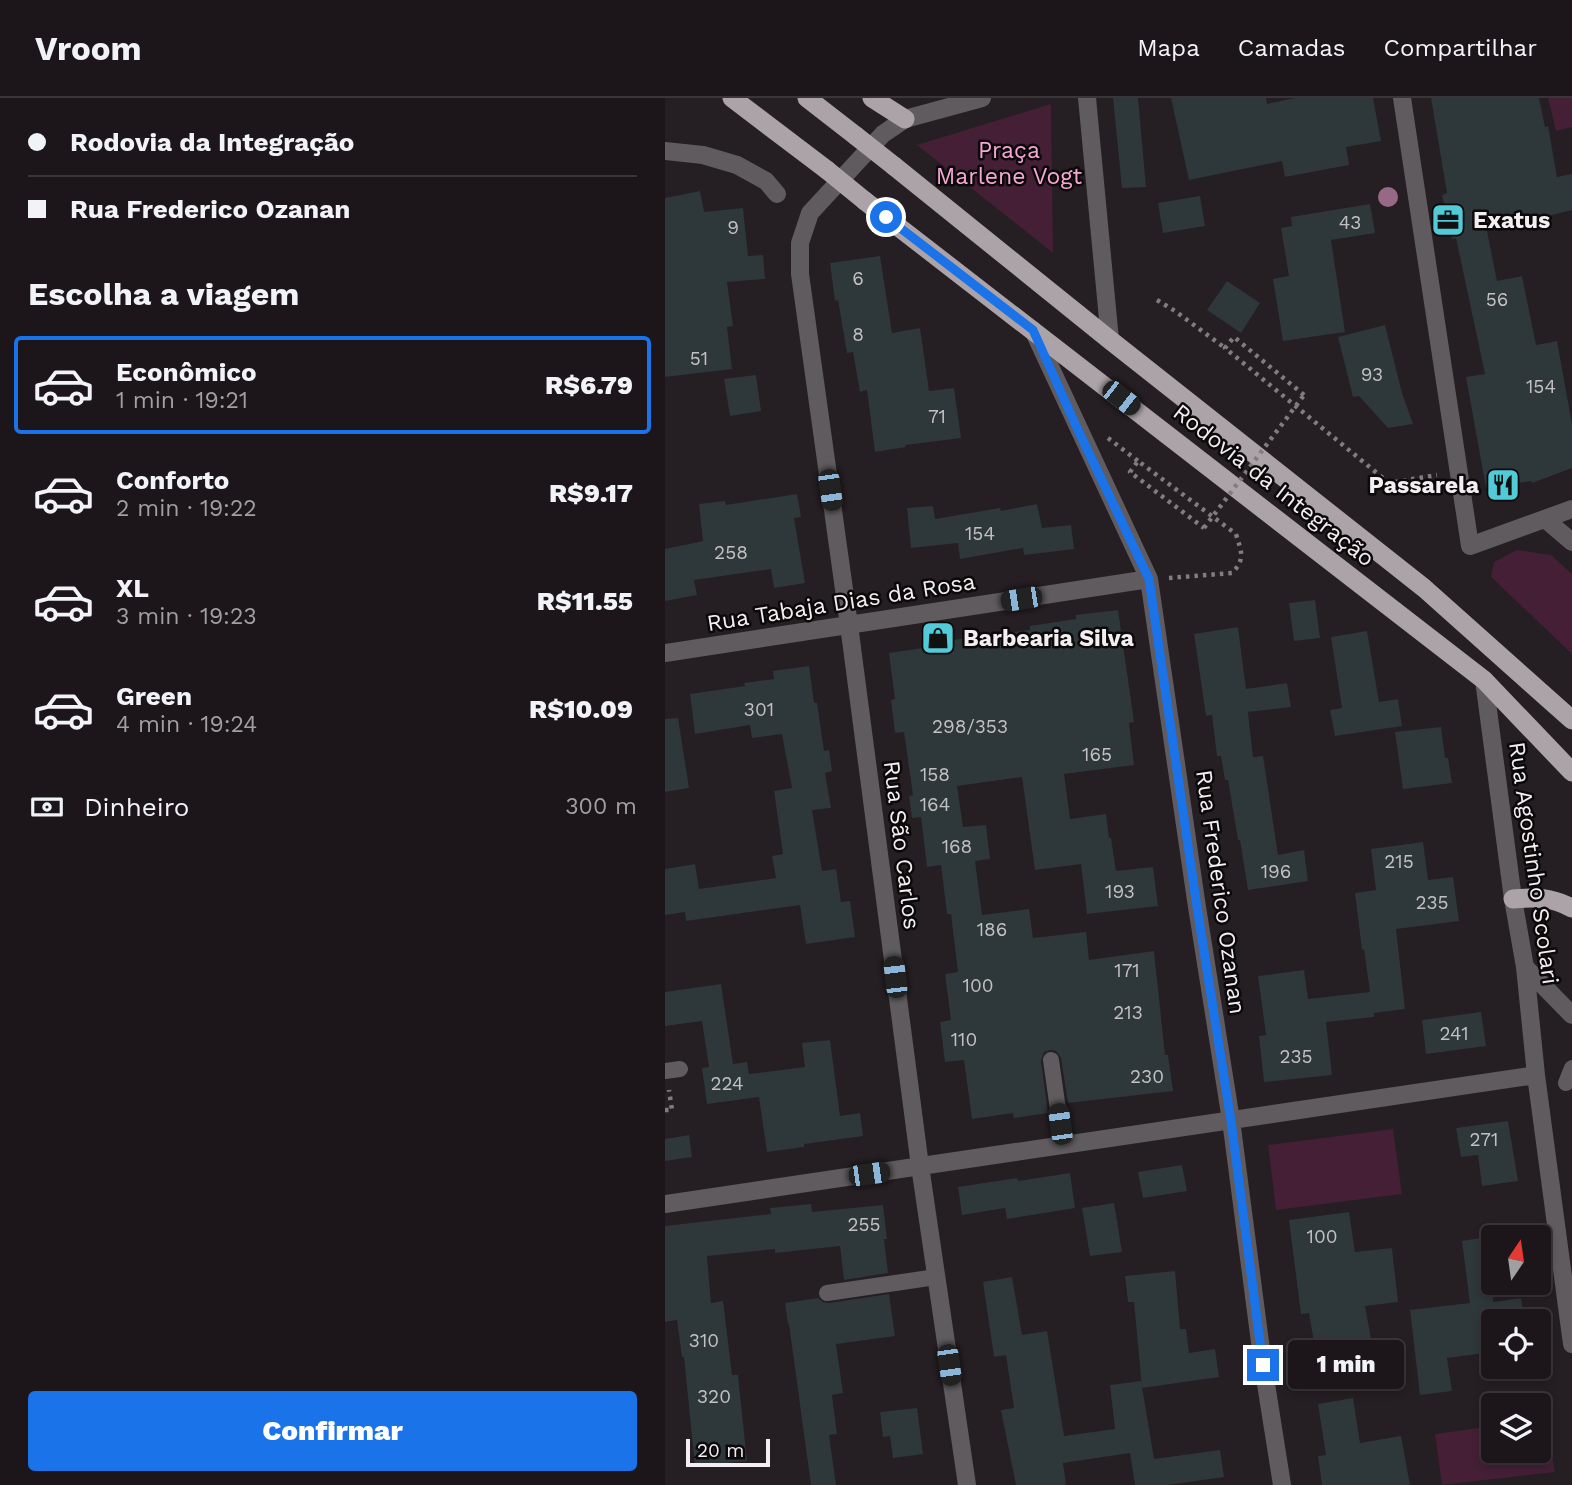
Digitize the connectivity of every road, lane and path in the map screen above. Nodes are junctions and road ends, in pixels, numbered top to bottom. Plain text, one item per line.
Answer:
1 (732, 98) edge
2 (807, 98) edge
3 (872, 98) edge
4 (982, 98) edge
5 (1087, 98) edge
6 (1402, 98) edge
7 (905, 119) junction
8 (665, 152) edge
9 (772, 188) dead end
10 (1157, 300) dead end
11 (1033, 330) junction
12 (1110, 340) junction
13 (1225, 348) junction
14 (1112, 439) dead end
15 (1138, 461) junction
16 (1459, 471) junction
17 (1572, 509) edge
18 (1545, 519) junction
19 (1572, 542) edge
20 (1149, 579) junction
21 (849, 625) junction
22 (665, 653) edge
23 (1485, 680) junction
24 (1572, 720) edge
25 (1572, 772) edge
26 (1513, 899) junction
27 (1572, 908) edge
28 (1525, 967) junction
29 (1572, 1015) edge
30 (1051, 1060) dead end
31 (1536, 1075) junction
32 (1231, 1121) junction
33 (1063, 1145) junction
34 (920, 1166) junction
35 (665, 1204) edge
36 (936, 1277) junction
37 (827, 1293) dead end
38 (1572, 1344) edge
39 (967, 1485) edge
40 (1282, 1485) edge

1 - 11 highway, Rodovia da Integração, bridge
2 - 12 highway, Rodovia da Integração, bridge
3 - 7 highway
4 - 7 street
5 - 12 street
6 - 16 street
7 - 21 street, Rua São Carlos
8 - 9 street
10 - 13 path
11 - 20 street, Rua Frederico Ozanan
11 - 23 highway, Rodovia da Integração
12 - 24 highway, Rodovia da Integração
13 - 15 path, bridge
13 - 16 path
14 - 15 path
15 - 20 path
16 - 18 street
17 - 18 street
18 - 19 street
20 - 21 street, Rua Tabaja Dias da Rosa
20 - 32 street, Rua Frederico Ozanan
21 - 22 street, Rua Tabaja Dias da Rosa
21 - 34 street, Rua São Carlos
23 - 25 highway, Rodovia da Integração
23 - 26 street, Rua Agostinho Scolari
26 - 27 highway
26 - 28 street, Rua Agostinho Scolari
28 - 29 street
28 - 31 street, Rua Agostinho Scolari
30 - 33 lane
31 - 32 street
31 - 38 street, Rua Agostinho Scolari
32 - 33 street
32 - 40 street, Rua Frederico Ozanan
33 - 34 street
34 - 35 street
34 - 36 street, Rua São Carlos
36 - 37 lane
36 - 39 street, Rua São Carlos

